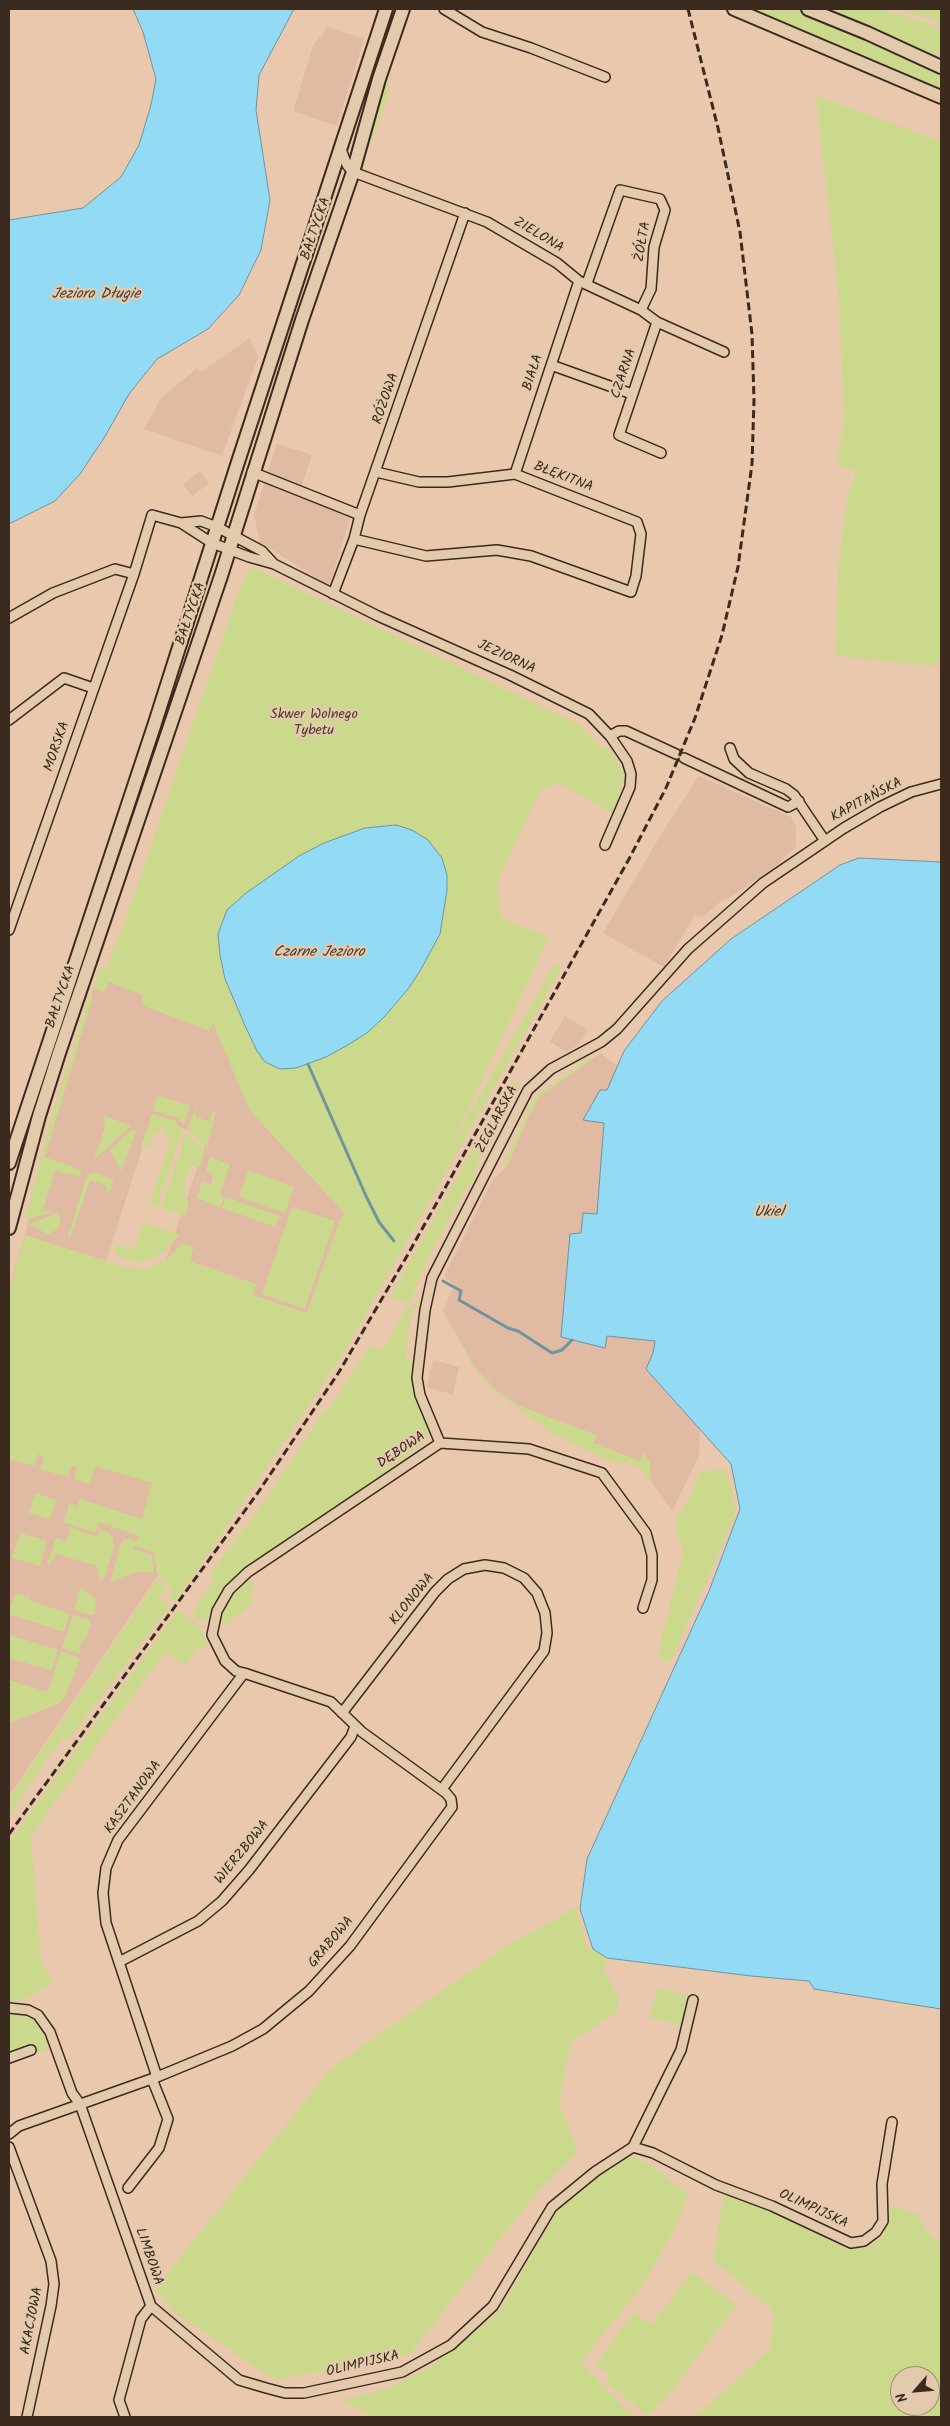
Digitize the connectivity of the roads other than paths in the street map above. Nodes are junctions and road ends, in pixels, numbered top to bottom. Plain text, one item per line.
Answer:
1 (386, 9) edge
2 (403, 9) edge
3 (444, 9) edge
4 (734, 9) edge
5 (808, 9) edge
6 (941, 67) edge
7 (605, 77) dead end
8 (941, 98) edge
9 (341, 149) junction
10 (353, 172) junction
11 (465, 213) junction
12 (583, 282) junction
13 (641, 310) junction
14 (657, 322) junction
15 (724, 352) dead end
16 (551, 364) junction
17 (632, 394) junction
18 (661, 453) dead end
19 (252, 472) junction
20 (376, 472) junction
21 (515, 474) junction
22 (360, 515) junction
23 (181, 523) junction
24 (218, 527) junction
25 (233, 534) junction
26 (354, 539) junction
27 (212, 543) junction
28 (228, 550) junction
29 (274, 564) junction
30 (134, 574) junction
31 (333, 594) junction
32 (9, 618) edge
33 (93, 688) junction
34 (9, 720) edge
35 (610, 736) junction
36 (730, 748) dead end
37 (941, 784) edge
38 (799, 801) junction
39 (825, 841) junction
40 (605, 845) dead end
41 (9, 930) edge
42 (9, 1163) edge
43 (9, 1228) edge
44 (440, 1443) junction
45 (643, 1608) dead end
46 (244, 1673) junction
47 (342, 1713) junction
48 (356, 1726) junction
49 (442, 1789) junction
50 (119, 1962) junction
51 (693, 2000) dead end
52 (9, 2008) edge
53 (30, 2050) dead end
54 (9, 2058) edge
55 (155, 2078) junction
56 (80, 2104) junction
57 (892, 2122) dead end
58 (9, 2134) edge
59 (9, 2147) edge
60 (633, 2147) junction
61 (128, 2188) dead end
62 (151, 2306) junction
63 (27, 2417) edge
64 (125, 2417) edge

1 - 9 main road, BAŁTYCKA
2 - 10 main road, BAŁTYCKA
3 - 7 street
4 - 8 main road
5 - 6 main road
9 - 10 street
9 - 24 main road, BAŁTYCKA
10 - 11 street, ZIELONA
10 - 19 main road, BAŁTYCKA
11 - 12 street, ZIELONA
11 - 20 street, RÓŻOWA
12 - 13 street, ZIELONA
12 - 13 street, ŻÓŁTA
12 - 16 street, BIAŁA
13 - 14 street, ZIELONA
14 - 15 street, ZIELONA
14 - 17 street, CZARNA
16 - 17 street
16 - 21 street, BIAŁA
17 - 18 street, CZARNA
19 - 22 street
19 - 25 main road, BAŁTYCKA
20 - 21 street, BŁĘKITNA
20 - 22 street, RÓŻOWA
21 - 26 street, BŁĘKITNA
22 - 26 street, RÓŻOWA
23 - 24 street, JEZIORNA
23 - 27 street, JEZIORNA
23 - 30 street, MORSKA
24 - 25 street, JEZIORNA
24 - 27 main road, BAŁTYCKA
25 - 28 main road, BAŁTYCKA
25 - 29 street, JEZIORNA
26 - 31 street, RÓŻOWA
27 - 28 street, JEZIORNA
27 - 42 main road, BAŁTYCKA
28 - 29 street, JEZIORNA
28 - 43 main road, BAŁTYCKA
29 - 31 street, JEZIORNA
30 - 32 street
30 - 33 street, MORSKA
31 - 35 street, JEZIORNA
33 - 34 street
33 - 41 street, MORSKA
35 - 38 street
35 - 40 street, JEZIORNA
36 - 38 street, KAPITAŃSKA
37 - 39 street, KAPITAŃSKA
38 - 39 street, KAPITAŃSKA
39 - 44 street, ŻEGLARSKA
44 - 45 street, DĘBOWA
44 - 46 street, DĘBOWA
46 - 47 street
46 - 50 street, KASZTANOWA
47 - 48 street
47 - 49 street, KLONOWA
48 - 49 street
48 - 50 street, WIERZBOWA
49 - 55 street, GRABOWA
50 - 55 street, KASZTANOWA
51 - 60 street
52 - 56 street
53 - 54 street
55 - 56 street, GRABOWA
55 - 61 street, KASZTANOWA
56 - 58 street, GRABOWA
56 - 62 street, LIMBOWA
57 - 60 street, OLIMPIJSKA
59 - 63 street, AKACJOWA
60 - 62 street, OLIMPIJSKA
62 - 64 street, LIMBOWA

